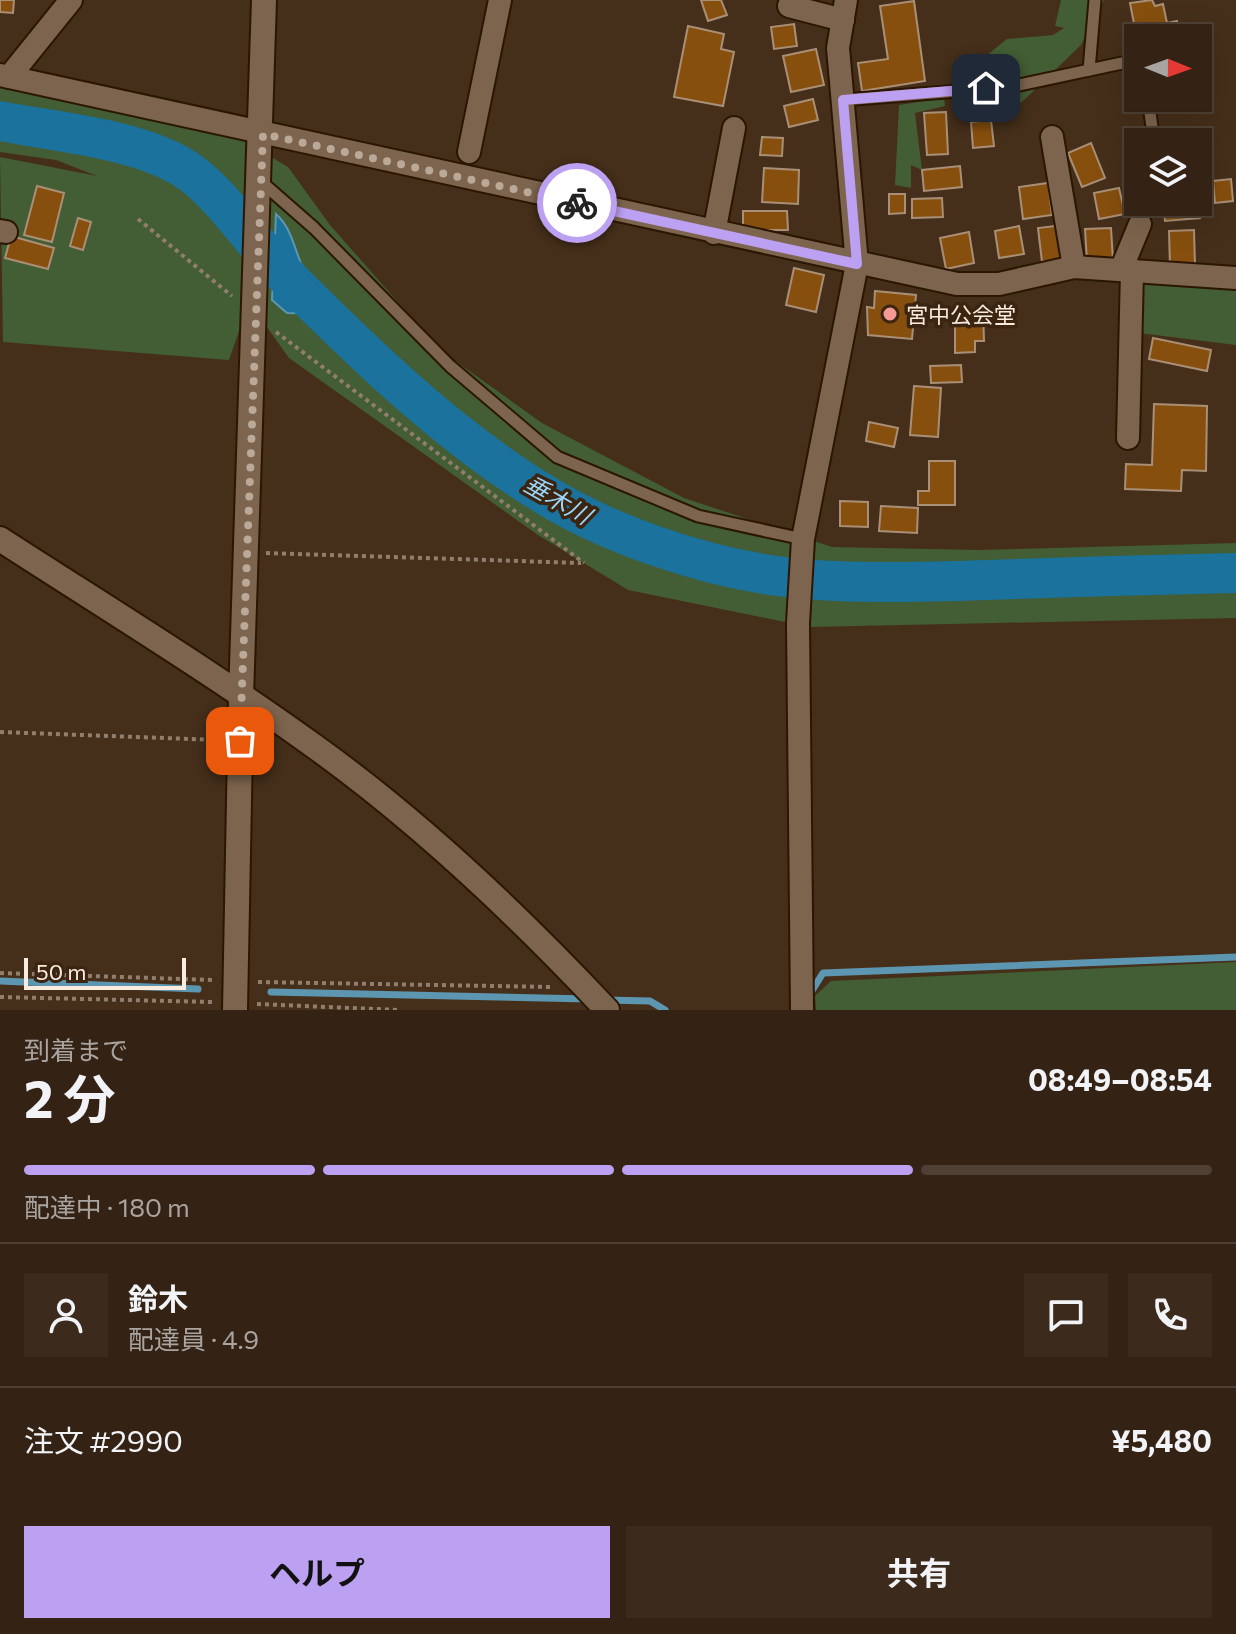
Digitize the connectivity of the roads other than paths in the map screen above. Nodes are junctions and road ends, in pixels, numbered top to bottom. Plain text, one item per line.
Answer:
1 (71, 0) edge
2 (264, 0) edge
3 (500, 0) edge
4 (1095, 0) edge
5 (789, 6) dead end
6 (845, 10) edge
7 (1124, 64) edge
8 (1089, 70) junction
9 (4, 76) edge
10 (843, 100) junction
11 (734, 128) dead end
12 (262, 136) junction
13 (1052, 137) dead end
14 (469, 152) dead end
15 (266, 186) dead end
16 (1140, 224) dead end
17 (714, 233) junction
18 (857, 264) junction
19 (1074, 267) junction
20 (1127, 270) junction
21 (1236, 278) edge
22 (1128, 438) dead end
23 (0, 539) edge
24 (803, 539) junction
25 (241, 696) junction
26 (595, 997) edge
27 (235, 998) edge
28 (802, 1010) edge

1 - 9 street
2 - 12 street
3 - 14 street
4 - 8 lane
5 - 6 street
6 - 10 street
7 - 8 lane
8 - 10 lane
9 - 12 street
10 - 18 street
11 - 17 street
12 - 17 street
12 - 25 street
13 - 19 street
15 - 24 lane
16 - 20 street
17 - 18 street
18 - 19 street
18 - 24 street
19 - 20 street
20 - 21 street
20 - 22 street
23 - 25 street
24 - 28 street
25 - 26 street
25 - 27 street

